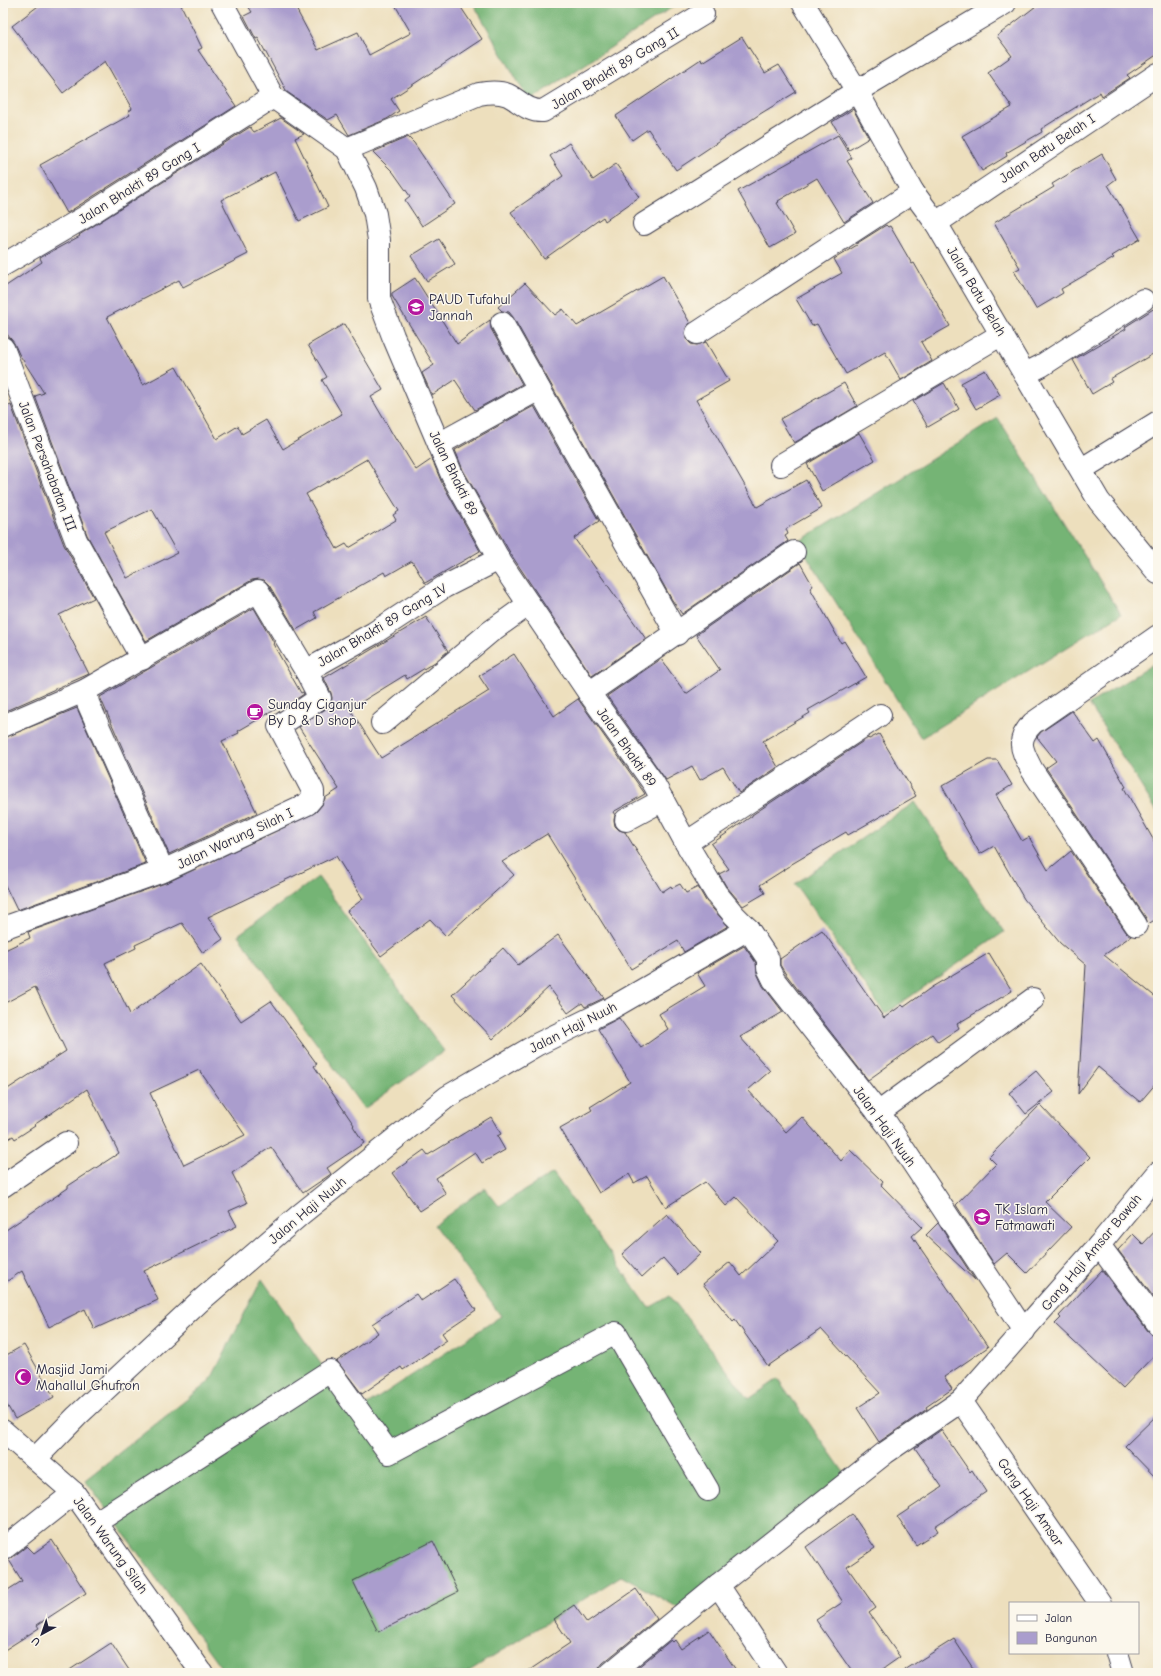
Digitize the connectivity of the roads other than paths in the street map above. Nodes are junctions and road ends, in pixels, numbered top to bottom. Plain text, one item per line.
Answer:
1 (222, 3) edge
2 (803, 3) edge
3 (1005, 3) edge
4 (703, 14) dead end
5 (1158, 74) edge
6 (857, 91) junction
7 (273, 97) junction
8 (347, 149) junction
9 (913, 192) junction
10 (936, 223) junction
11 (644, 224) dead end
12 (3, 266) edge
13 (1143, 300) dead end
14 (502, 323) dead end
15 (697, 333) dead end
16 (1002, 334) junction
17 (3, 348) edge
18 (1025, 374) junction
19 (539, 389) junction
20 (1158, 422) edge
21 (439, 444) junction
22 (781, 465) dead end
23 (1082, 469) junction
24 (794, 552) dead end
25 (499, 559) junction
26 (1158, 573) edge
27 (529, 604) junction
28 (676, 634) junction
29 (1158, 636) edge
30 (142, 659) junction
31 (306, 671) junction
32 (86, 690) junction
33 (589, 693) junction
34 (880, 715) dead end
35 (382, 723) dead end
36 (3, 726) edge
37 (663, 800) junction
38 (626, 820) dead end
39 (686, 843) junction
40 (163, 871) junction
41 (1136, 925) dead end
42 (3, 928) edge
43 (748, 929) junction
44 (1033, 999) dead end
45 (878, 1112) junction
46 (66, 1143) dead end
47 (1158, 1173) edge
48 (3, 1186) edge
49 (1099, 1244) junction
50 (1158, 1324) edge
51 (1024, 1331) junction
52 (961, 1401) junction
53 (3, 1431) edge
54 (36, 1458) junction
55 (708, 1490) dead end
56 (74, 1493) junction
57 (95, 1523) junction
58 (3, 1548) edge
59 (718, 1585) junction
60 (1099, 1602) edge
61 (1117, 1654) edge
62 (202, 1673) edge
63 (611, 1673) edge
64 (776, 1673) edge
65 (1123, 1673) edge

1 - 7 street, Jalan Bhakti 89
2 - 6 street, Jalan Batu Belah
3 - 6 street
4 - 8 street, Jalan Bhakti 89 Gang II
5 - 10 street, Jalan Batu Belah I
6 - 9 street, Jalan Batu Belah
6 - 11 street
7 - 8 street, Jalan Bhakti 89
7 - 12 street, Jalan Bhakti 89 Gang I
8 - 21 street, Jalan Bhakti 89
9 - 10 street, Jalan Batu Belah
9 - 15 street
10 - 16 street, Jalan Batu Belah
13 - 18 street
14 - 19 street
16 - 18 street, Jalan Batu Belah
16 - 22 street
17 - 30 street, Jalan Persahabatan III
18 - 23 street, Jalan Batu Belah
19 - 21 street
19 - 28 street
20 - 23 street
21 - 25 street, Jalan Bhakti 89
23 - 26 street, Jalan Batu Belah
24 - 28 street
25 - 27 street, Jalan Bhakti 89
25 - 31 street, Jalan Bhakti 89 Gang IV
27 - 33 street, Jalan Bhakti 89
27 - 35 street
28 - 33 street
29 - 41 street
30 - 31 street, Jalan Bhakti 89 Gang IV
30 - 32 street
31 - 40 street, Jalan Warung Silah I
32 - 36 street
32 - 40 street
33 - 37 street, Jalan Bhakti 89
34 - 39 street
37 - 38 street
37 - 39 street, Jalan Bhakti 89
39 - 43 street, Jalan Bhakti 89
40 - 42 street, Jalan Warung Silah I
43 - 45 street, Jalan Haji Nuuh
43 - 54 street, Jalan Haji Nuuh
44 - 45 street
45 - 51 street, Jalan Haji Nuuh
46 - 48 street
47 - 49 street, Gang Haji Amsar Bawah
49 - 50 street
49 - 51 street, Gang Haji Amsar Bawah
51 - 52 street, Gang Haji Amsar Bawah
52 - 59 street, Gang Haji Amsar Bawah
52 - 60 street, Gang Haji Amsar
53 - 54 street, Jalan Warung Silah
54 - 56 street, Jalan Warung Silah
55 - 57 street
56 - 57 street, Jalan Warung Silah
56 - 58 street
57 - 62 street, Jalan Warung Silah
59 - 63 street, Gang Haji Amsar Bawah
59 - 64 street
61 - 65 street

